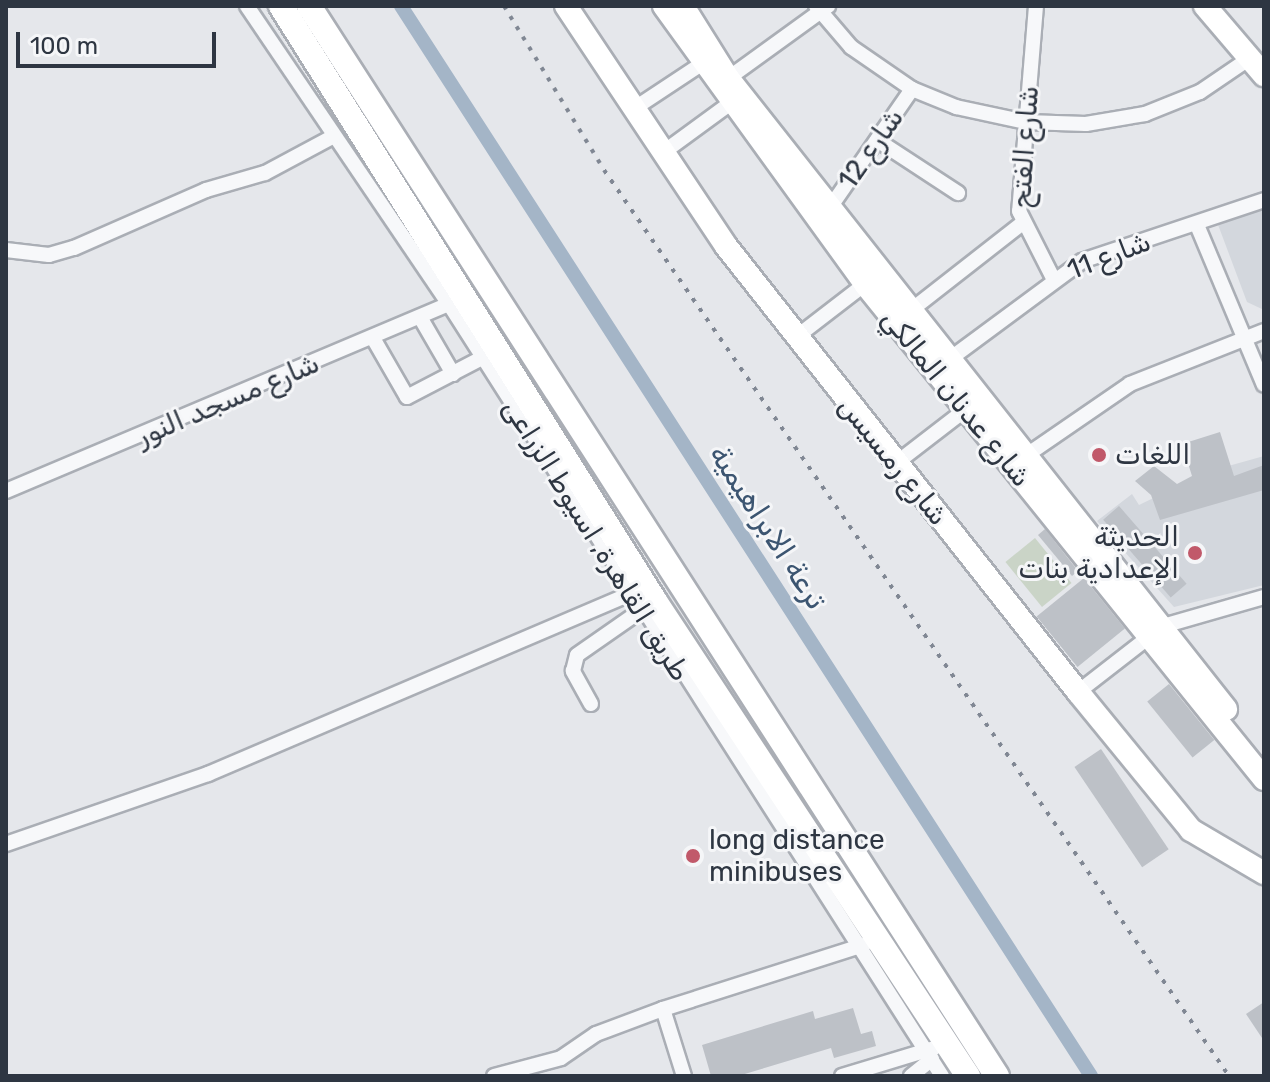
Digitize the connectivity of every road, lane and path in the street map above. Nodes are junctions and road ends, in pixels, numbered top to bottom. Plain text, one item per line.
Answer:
1 (247, 6) edge
2 (281, 6) edge
3 (309, 6) edge
4 (566, 6) edge
5 (664, 6) edge
6 (683, 6) edge
7 (1036, 6) edge
8 (1205, 6) edge
9 (1225, 6) edge
10 (821, 8) edge
11 (1259, 62) edge
12 (700, 65) junction
13 (912, 89) junction
14 (724, 90) junction
15 (366, 94) junction
16 (344, 107) junction
17 (632, 110) junction
18 (1026, 122) junction
19 (334, 136) junction
20 (877, 140) junction
21 (661, 154) junction
22 (958, 193) dead end
23 (1264, 200) edge
24 (829, 209) junction
25 (1020, 225) junction
26 (1197, 225) junction
27 (6, 250) edge
28 (1053, 278) junction
29 (865, 284) junction
30 (449, 304) junction
31 (910, 311) junction
32 (420, 317) junction
33 (1264, 331) edge
34 (373, 338) junction
35 (795, 338) junction
36 (1245, 338) junction
37 (482, 358) junction
38 (941, 366) junction
39 (453, 374) junction
40 (1264, 385) edge
41 (965, 410) junction
42 (1018, 461) junction
43 (895, 464) junction
44 (6, 491) edge
45 (678, 587) junction
46 (1264, 597) edge
47 (641, 602) junction
48 (1155, 630) junction
49 (1078, 692) junction
50 (591, 704) dead end
51 (1264, 756) edge
52 (1264, 779) edge
53 (6, 844) edge
54 (1264, 873) edge
55 (869, 943) junction
56 (663, 1009) junction
57 (935, 1051) junction
58 (494, 1076) edge
59 (684, 1076) edge
60 (842, 1076) edge
61 (911, 1076) edge
62 (942, 1076) edge
63 (968, 1076) edge
64 (997, 1076) edge

1 - 19 street, طريق القاهرة, اسيوط الزراعى
2 - 16 highway, طريق القاهرة, اسيوط الزراعى
3 - 15 highway, طريق القاهرة, اسيوط الزراعى
4 - 17 main road, شارع رمسيس
5 - 12 main road, شارع عدنان المالكي
6 - 14 main road, شارع عدنان المالكي
7 - 18 street, شارع الفتح
8 - 11 main road
9 - 11 main road
10 - 13 street
10 - 14 street
11 - 18 street
12 - 14 main road, شارع عدنان المالكي
12 - 17 street
13 - 18 street
13 - 20 street, شارع 12
14 - 21 street
14 - 24 main road, شارع عدنان المالكي
14 - 29 main road, شارع عدنان المالكي
15 - 16 highway
15 - 45 highway, طريق القاهرة, اسيوط الزراعى
16 - 47 highway, طريق القاهرة, اسيوط الزراعى
17 - 21 main road, شارع رمسيس
18 - 25 street, شارع الفتح
19 - 27 street
19 - 30 street, طريق القاهرة, اسيوط الزراعى
20 - 22 street
20 - 24 street, شارع 12
21 - 35 main road, شارع رمسيس
23 - 26 street, شارع 11
24 - 31 main road, شارع عدنان المالكي
25 - 28 street, شارع الفتح
25 - 31 street
26 - 28 street, شارع 11
26 - 36 street
28 - 38 street, شارع 11
29 - 35 street
29 - 38 main road, شارع عدنان المالكي
30 - 32 street, شارع مسجد النور
30 - 37 street, طريق القاهرة, اسيوط الزراعى
31 - 38 main road, شارع عدنان المالكي
32 - 34 street, شارع مسجد النور
32 - 39 street
33 - 36 street
34 - 39 street
34 - 44 street, شارع مسجد النور
35 - 43 main road, شارع رمسيس
36 - 40 street
36 - 42 street
37 - 39 street
37 - 47 street, طريق القاهرة, اسيوط الزراعى
38 - 41 main road, شارع عدنان المالكي
38 - 42 main road, شارع عدنان المالكي
41 - 42 main road, شارع عدنان المالكي
41 - 43 street
42 - 48 main road, شارع عدنان المالكي
43 - 49 main road, شارع رمسيس
45 - 47 highway
45 - 64 highway, طريق القاهرة, اسيوط الزراعى
46 - 48 street
47 - 50 street
47 - 53 street
47 - 55 highway, طريق القاهرة, اسيوط الزراعى
48 - 49 street
48 - 51 main road, شارع عدنان المالكي
48 - 52 main road, شارع عدنان المالكي
49 - 54 main road, شارع رمسيس
55 - 56 street
55 - 57 highway, طريق القاهرة, اسيوط الزراعى
56 - 58 street
56 - 59 street
57 - 60 street
57 - 61 street
57 - 62 street, طريق القاهرة, اسيوط الزراعى
57 - 63 highway, طريق القاهرة, اسيوط الزراعى

